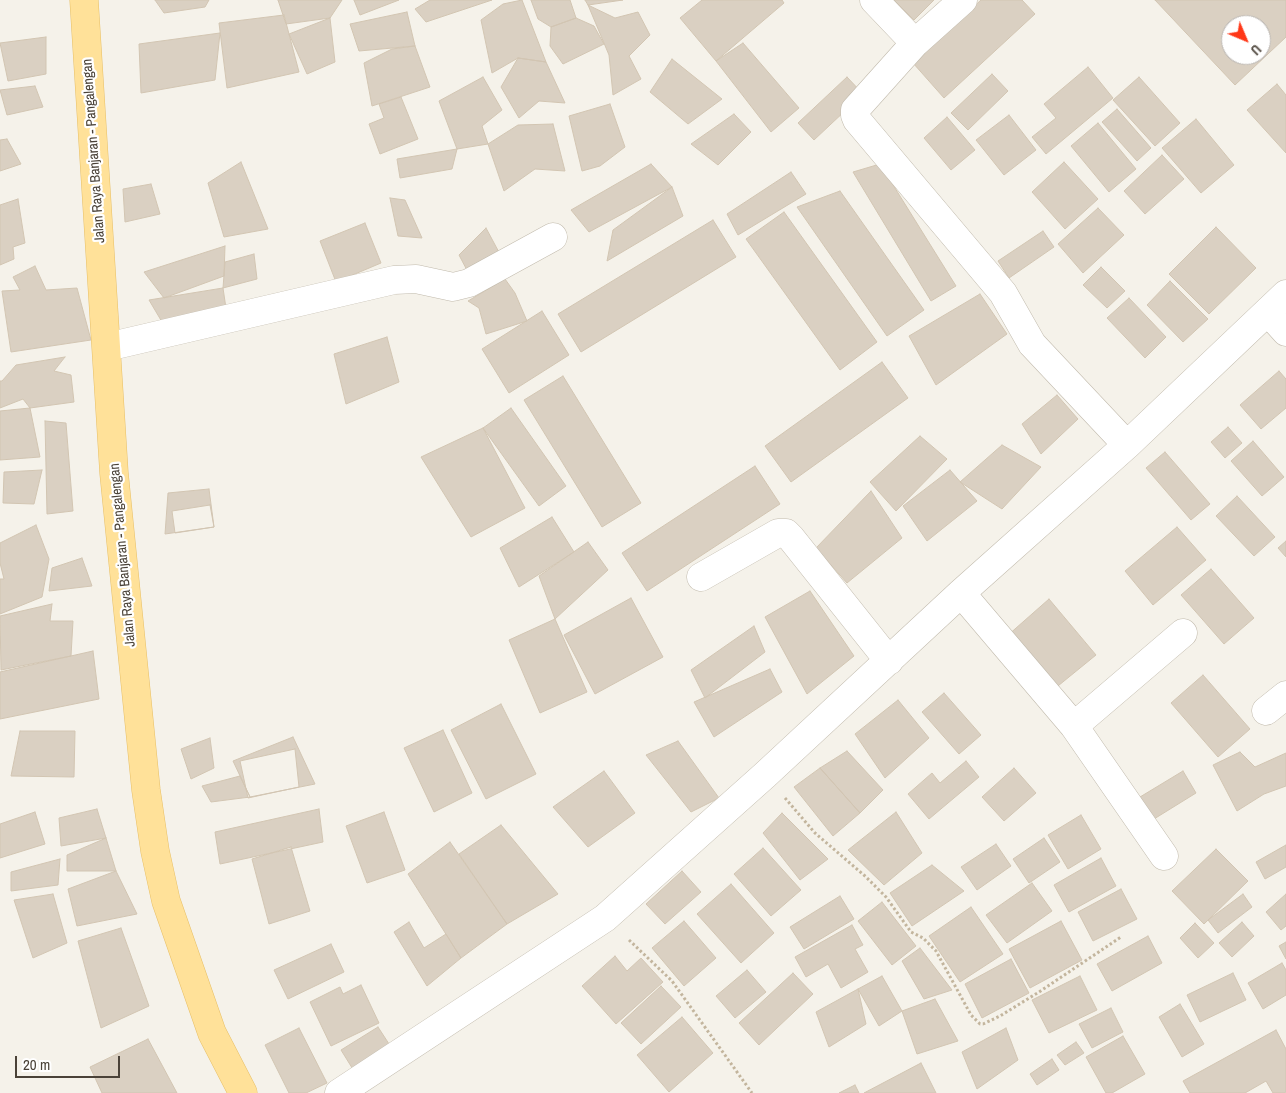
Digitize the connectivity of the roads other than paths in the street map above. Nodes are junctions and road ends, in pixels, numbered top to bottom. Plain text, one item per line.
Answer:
1 (84, 0) edge
2 (874, 0) edge
3 (963, 0) edge
4 (915, 43) junction
5 (553, 237) dead end
6 (1277, 303) edge
7 (1286, 332) edge
8 (106, 348) junction
9 (1128, 445) junction
10 (700, 577) dead end
11 (961, 593) junction
12 (1183, 634) dead end
13 (889, 661) junction
14 (1074, 726) junction
15 (1164, 856) dead end
16 (243, 1093) edge
17 (339, 1093) edge

1 - 8 main road, Jalan Raya Banjaran - Pangalengan
2 - 4 street
3 - 4 street
4 - 9 street
5 - 8 street
6 - 7 street
6 - 9 street
8 - 16 main road, Jalan Raya Banjaran - Pangalengan
9 - 11 street
10 - 13 street
11 - 13 street
11 - 14 street
12 - 14 street
13 - 17 street
14 - 15 street

